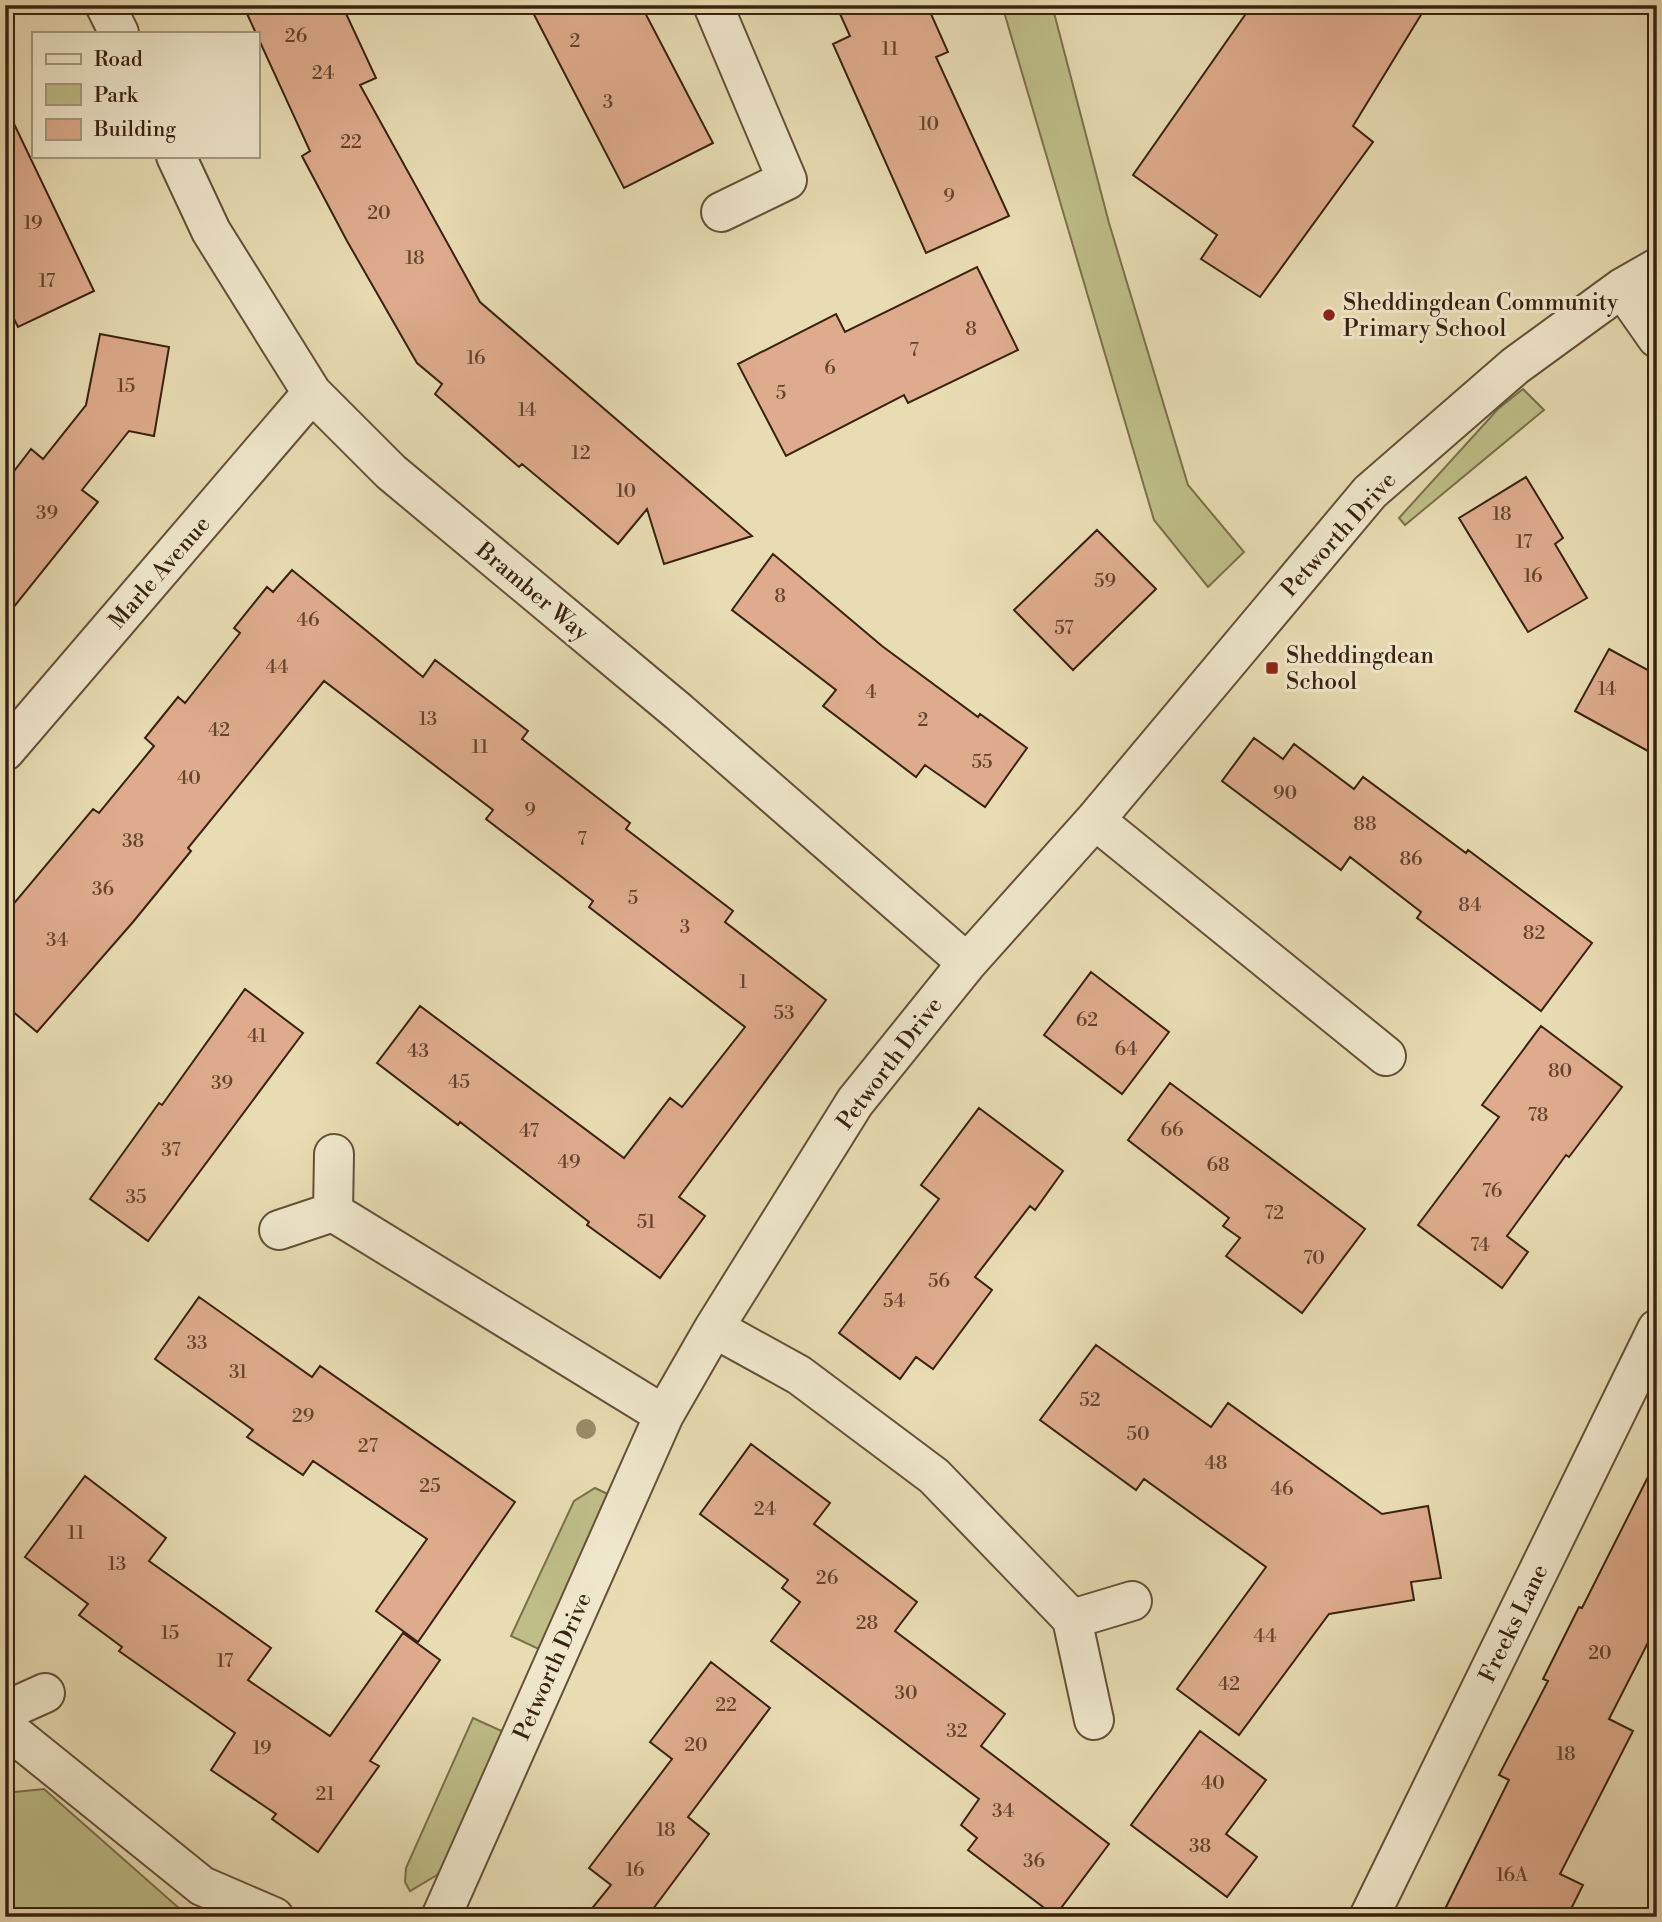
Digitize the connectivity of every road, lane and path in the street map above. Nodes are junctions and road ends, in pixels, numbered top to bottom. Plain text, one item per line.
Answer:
1 (106, 5) edge
2 (713, 5) edge
3 (119, 32) edge
4 (177, 158) edge
5 (721, 212) dead end
6 (1657, 268) edge
7 (1622, 288) junction
8 (1657, 338) edge
9 (312, 393) junction
10 (5, 751) edge
11 (1095, 820) junction
12 (967, 963) junction
13 (1386, 1056) dead end
14 (334, 1154) dead end
15 (333, 1212) junction
16 (279, 1230) dead end
17 (714, 1328) junction
18 (1657, 1329) edge
19 (664, 1415) junction
20 (1132, 1601) dead end
21 (1072, 1619) junction
22 (45, 1693) dead end
23 (5, 1711) edge
24 (1094, 1720) dead end
25 (5, 1727) edge
26 (274, 1917) edge
27 (441, 1917) edge
28 (1369, 1917) edge

1 - 3 street
2 - 5 street
4 - 9 street, Bramber Way
6 - 7 street, Petworth Drive
7 - 8 street
7 - 11 street, Petworth Drive
9 - 10 street, Marle Avenue
9 - 12 street, Bramber Way
11 - 12 street, Petworth Drive
11 - 13 street
12 - 17 street, Petworth Drive
14 - 15 street
15 - 16 street
15 - 19 street
17 - 19 street, Petworth Drive
17 - 21 street
18 - 28 street, Freeks Lane
19 - 27 street, Petworth Drive
20 - 21 street
21 - 24 street
22 - 23 street
25 - 26 street

